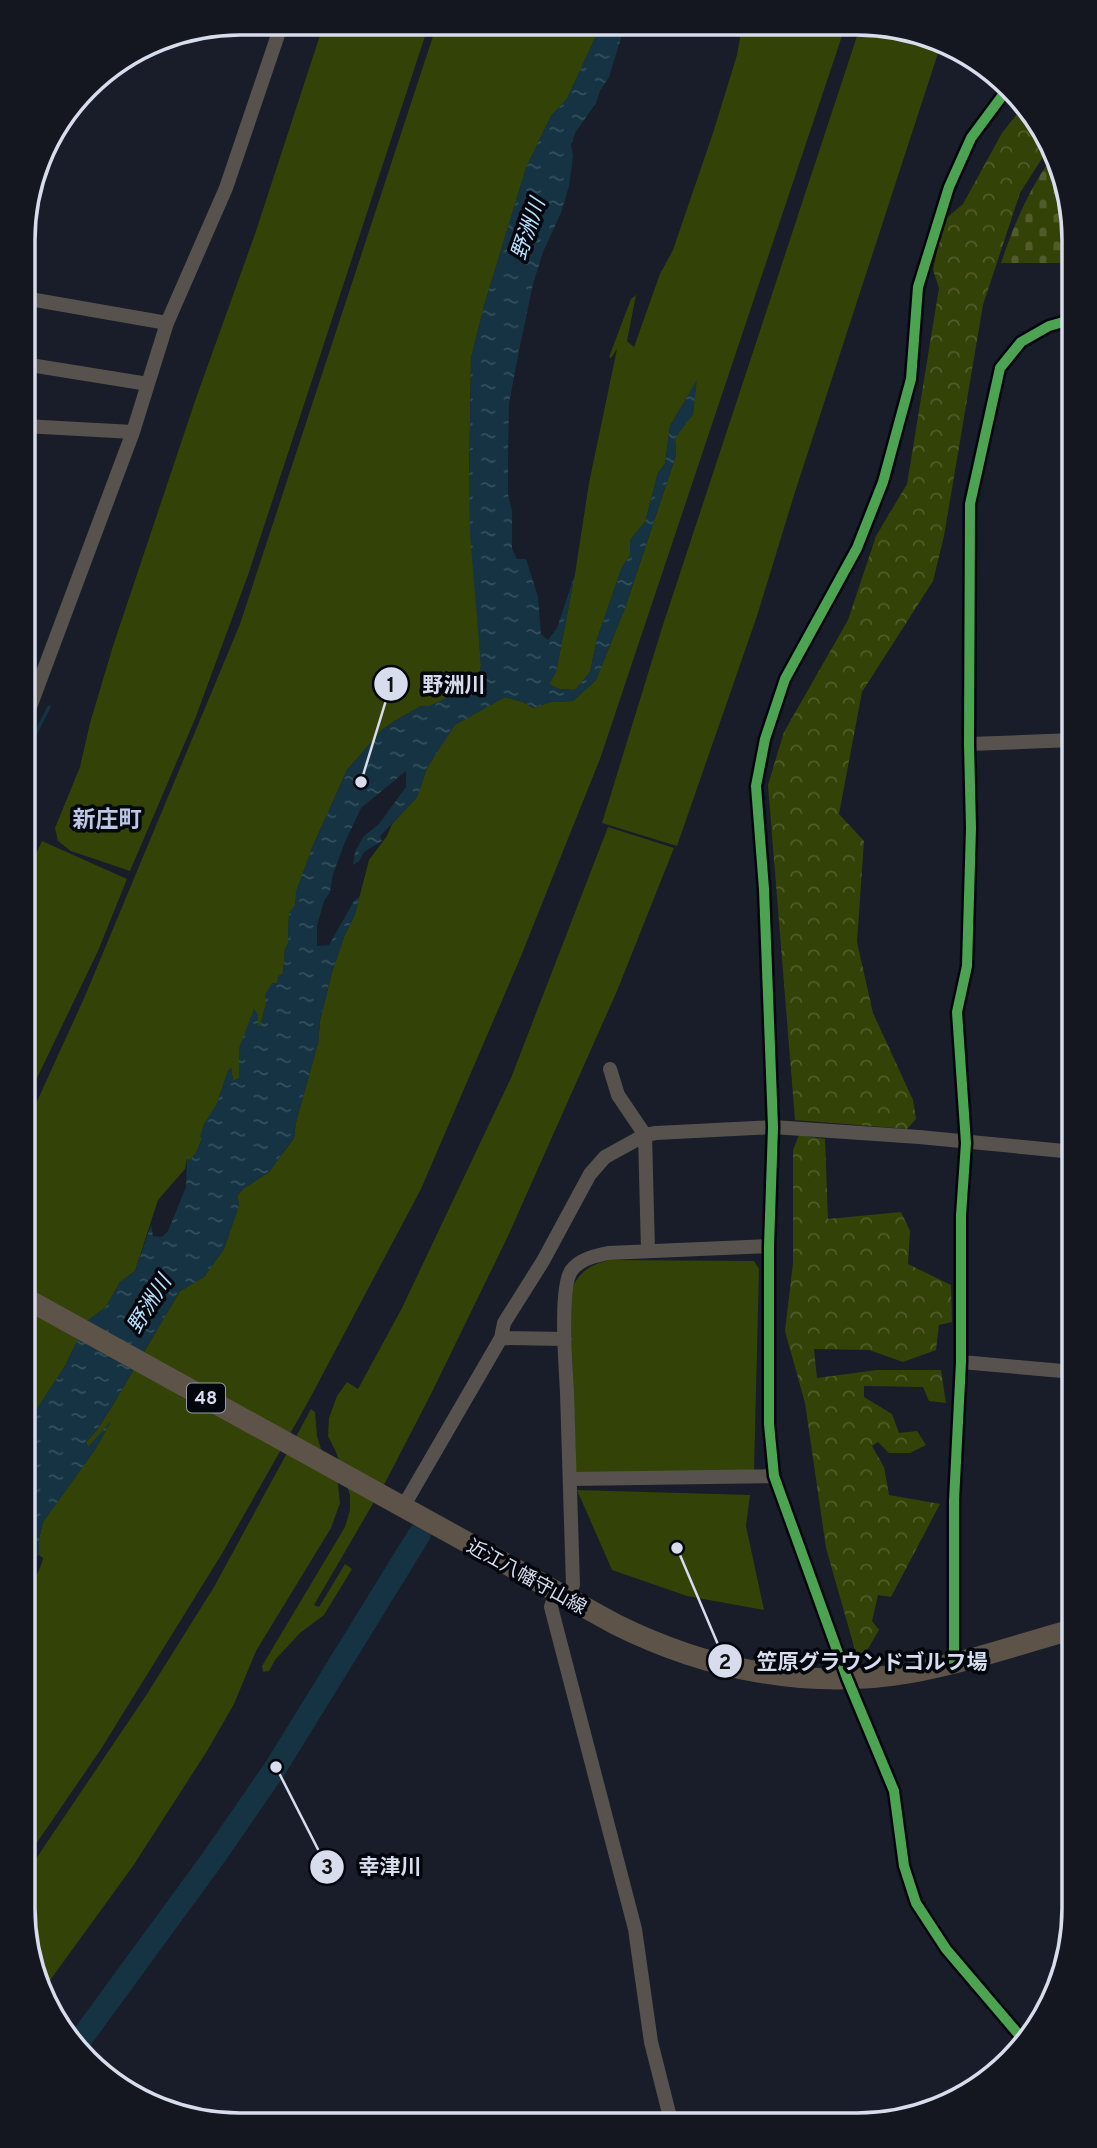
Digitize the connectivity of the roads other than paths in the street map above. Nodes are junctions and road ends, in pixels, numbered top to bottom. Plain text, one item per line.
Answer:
1 (278, 35) edge
2 (1002, 96) edge
3 (35, 300) edge
4 (1062, 322) edge
5 (167, 323) junction
6 (35, 366) edge
7 (148, 384) junction
8 (35, 427) edge
9 (133, 432) junction
10 (35, 694) edge
11 (1062, 740) edge
12 (969, 744) junction
13 (610, 1069) dead end
14 (773, 1127) junction
15 (645, 1135) junction
16 (966, 1143) junction
17 (1062, 1151) edge
18 (769, 1246) junction
19 (648, 1251) junction
20 (35, 1304) edge
21 (501, 1338) junction
22 (565, 1339) junction
23 (961, 1362) junction
24 (1062, 1371) edge
25 (774, 1476) junction
26 (570, 1479) junction
27 (403, 1507) junction
28 (565, 1589) junction
29 (1062, 1632) edge
30 (954, 1663) junction
31 (847, 1678) junction
32 (1019, 2034) edge
33 (669, 2113) edge

1 - 5 street
2 - 14 street
3 - 5 street
4 - 12 street
5 - 7 street
6 - 7 street
7 - 9 street
8 - 9 street
9 - 10 street
11 - 12 street
12 - 16 street
13 - 15 street
14 - 15 street
14 - 16 street
14 - 18 street
15 - 19 street
15 - 21 street
16 - 17 street
16 - 23 street
18 - 19 street
18 - 25 street
19 - 22 street
20 - 27 main road, 近江八幡守山線 / 48
21 - 22 street
21 - 27 street
22 - 26 street
23 - 24 street
23 - 30 street
25 - 26 street
25 - 31 street
26 - 28 street
27 - 28 main road, 近江八幡守山線 / 48
28 - 31 main road, 近江八幡守山線 / 48
28 - 33 street
29 - 30 main road, 近江八幡守山線 / 48
30 - 31 main road, 近江八幡守山線 / 48
31 - 32 street

